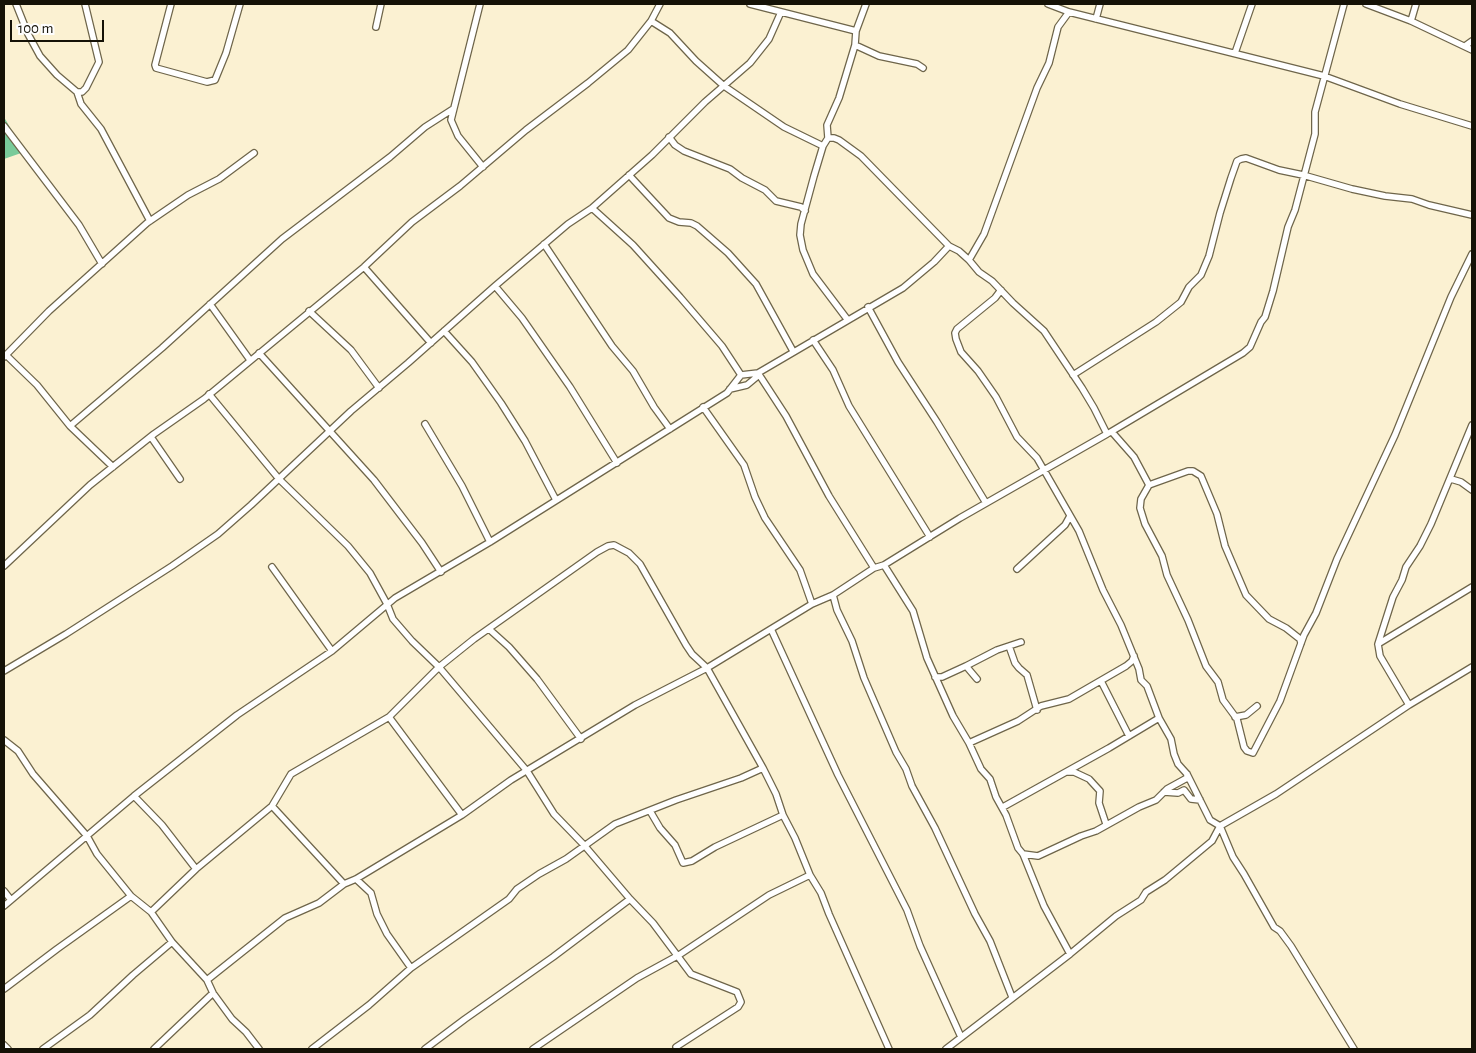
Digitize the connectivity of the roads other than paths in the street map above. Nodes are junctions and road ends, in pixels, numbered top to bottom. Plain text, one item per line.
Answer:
1 (16, 4) edge
2 (85, 4) edge
3 (171, 4) edge
4 (240, 4) edge
5 (381, 4) edge
6 (480, 4) edge
7 (660, 4) edge
8 (750, 4) edge
9 (866, 4) edge
10 (1048, 4) edge
11 (1100, 4) edge
12 (1252, 4) edge
13 (1344, 4) edge
14 (1366, 4) edge
15 (1416, 4) edge
16 (781, 12) junction
17 (1069, 12) junction
18 (1096, 19) junction
19 (652, 21) junction
20 (1411, 21) junction
21 (376, 27) dead end
22 (856, 32) junction
23 (1472, 41) edge
24 (855, 45) junction
25 (1466, 46) junction
26 (1472, 50) edge
27 (1235, 53) junction
28 (922, 68) dead end
29 (1324, 76) junction
30 (724, 86) junction
31 (77, 92) junction
32 (453, 109) junction
33 (4, 126) edge
34 (1472, 126) edge
35 (669, 137) junction
36 (828, 138) junction
37 (823, 146) junction
38 (254, 153) dead end
39 (483, 167) junction
40 (629, 175) junction
41 (1303, 175) junction
42 (592, 208) junction
43 (805, 211) junction
44 (1472, 215) edge
45 (150, 221) junction
46 (544, 244) junction
47 (949, 246) junction
48 (1472, 254) edge
49 (969, 260) junction
50 (102, 264) junction
51 (364, 267) junction
52 (495, 286) junction
53 (1001, 290) junction
54 (210, 304) junction
55 (868, 307) junction
56 (309, 311) junction
57 (847, 319) junction
58 (444, 331) junction
59 (813, 340) junction
60 (431, 342) junction
61 (793, 351) junction
62 (259, 353) junction
63 (5, 356) edge
64 (250, 360) junction
65 (758, 374) junction
66 (741, 375) junction
67 (1073, 375) junction
68 (379, 388) junction
69 (730, 390) junction
70 (209, 394) junction
71 (703, 407) junction
72 (425, 424) dead end
73 (1472, 425) edge
74 (70, 426) junction
75 (670, 429) junction
76 (331, 430) junction
77 (1109, 433) junction
78 (150, 437) junction
79 (616, 463) junction
80 (113, 466) junction
81 (1042, 470) junction
82 (180, 479) dead end
83 (279, 479) junction
84 (1450, 479) junction
85 (1149, 485) junction
86 (1472, 490) edge
87 (556, 500) junction
88 (986, 503) junction
89 (1070, 516) junction
90 (930, 537) junction
91 (490, 542) junction
92 (884, 565) junction
93 (4, 566) edge
94 (272, 567) dead end
95 (874, 568) junction
96 (1017, 569) dead end
97 (441, 572) junction
98 (1472, 587) edge
99 (833, 595) junction
100 (387, 604) junction
101 (812, 604) junction
102 (489, 629) junction
103 (771, 629) junction
104 (1021, 642) dead end
105 (1301, 644) junction
106 (1378, 644) junction
107 (1009, 646) junction
108 (332, 651) junction
109 (1134, 656) junction
110 (966, 666) junction
111 (439, 667) junction
112 (1472, 667) edge
113 (707, 668) junction
114 (4, 671) edge
115 (935, 676) junction
116 (977, 679) dead end
117 (1101, 681) junction
118 (1409, 705) junction
119 (1257, 706) dead end
120 (1037, 710) junction
121 (389, 717) junction
122 (1235, 717) junction
123 (1159, 718) junction
124 (1129, 736) junction
125 (581, 739) junction
126 (4, 740) edge
127 (969, 743) junction
128 (763, 768) junction
129 (527, 771) junction
130 (1065, 772) junction
131 (1187, 774) junction
132 (1164, 792) junction
133 (134, 796) junction
134 (1200, 800) junction
135 (272, 806) junction
136 (1003, 807) junction
137 (650, 811) junction
138 (462, 815) junction
139 (782, 815) junction
140 (1106, 824) junction
141 (1220, 826) junction
142 (88, 836) junction
143 (584, 845) junction
144 (1023, 854) junction
145 (196, 869) junction
146 (810, 875) junction
147 (356, 879) junction
148 (344, 884) junction
149 (4, 891) edge
150 (131, 896) junction
151 (630, 899) junction
152 (11, 900) junction
153 (4, 906) edge
154 (150, 912) junction
155 (172, 942) junction
156 (1070, 954) junction
157 (679, 955) junction
158 (411, 968) junction
159 (207, 980) junction
160 (4, 989) edge
161 (213, 993) junction
162 (1012, 997) junction
163 (961, 1037) junction
164 (4, 1045) edge
165 (8, 1049) edge
166 (43, 1049) edge
167 (154, 1049) edge
168 (260, 1049) edge
169 (312, 1049) edge
170 (425, 1049) edge
171 (533, 1049) edge
172 (677, 1049) edge
173 (889, 1049) edge
174 (946, 1049) edge
175 (1354, 1049) edge

1 - 31 street
2 - 31 street
3 - 4 street
5 - 21 street
6 - 32 street
7 - 19 street
8 - 16 street
9 - 22 street
10 - 17 street
11 - 18 street
12 - 27 street
13 - 29 street
14 - 20 street
15 - 20 street
16 - 22 street
16 - 30 street
17 - 18 street
17 - 49 street
18 - 27 street
19 - 30 street
19 - 39 street
20 - 25 street
22 - 24 street
23 - 25 street
24 - 28 street
24 - 36 street
25 - 26 street
27 - 29 street
29 - 34 street
29 - 41 street
30 - 35 street
30 - 37 street
31 - 45 street
32 - 39 street
32 - 54 street
33 - 50 street
35 - 40 street
35 - 43 street
36 - 37 street
36 - 47 street
37 - 43 street
38 - 45 street
39 - 51 street
40 - 42 street
40 - 61 street
41 - 44 street
41 - 67 street
41 - 77 street
42 - 46 street
42 - 66 street
43 - 57 street
45 - 50 street
46 - 52 street
46 - 75 street
47 - 49 street
47 - 55 street
48 - 105 street
49 - 53 street
50 - 63 street
51 - 56 street
51 - 60 street
52 - 58 street
52 - 79 street
53 - 67 street
53 - 81 street
54 - 64 street
54 - 74 street
55 - 57 street
55 - 88 street
56 - 62 street
56 - 68 street
57 - 59 street
58 - 60 street
58 - 87 street
59 - 61 street
59 - 90 street
60 - 68 street
61 - 65 street
62 - 64 street
62 - 76 street
63 - 74 street
64 - 70 street
65 - 66 street
65 - 69 street
65 - 95 street
66 - 69 street
67 - 77 street
68 - 76 street
69 - 71 street
70 - 78 street
70 - 83 street
71 - 75 street
71 - 101 street
72 - 91 street
73 - 84 street
74 - 80 street
75 - 79 street
76 - 83 street
76 - 97 street
77 - 81 street
77 - 85 street
78 - 80 street
78 - 82 street
79 - 87 street
80 - 93 street
81 - 88 street
81 - 89 street
83 - 100 street
83 - 114 street
84 - 86 street
84 - 106 street
85 - 105 street
85 - 122 street
87 - 91 street
88 - 90 street
89 - 96 street
89 - 109 street
90 - 92 street
91 - 97 street
92 - 95 street
92 - 115 street
94 - 108 street
95 - 99 street
97 - 100 street
98 - 106 street
99 - 101 street
99 - 162 street
100 - 108 street
100 - 111 street
101 - 103 street
102 - 111 street
102 - 113 street
102 - 125 street
103 - 113 street
103 - 163 street
104 - 107 street
105 - 122 street
106 - 118 street
107 - 110 street
107 - 120 street
108 - 133 street
109 - 117 street
109 - 123 street
110 - 115 street
110 - 116 street
111 - 121 street
111 - 129 street
112 - 118 street
113 - 125 street
113 - 128 street
115 - 127 street
117 - 120 street
117 - 124 street
118 - 141 street
119 - 122 street
120 - 127 street
121 - 135 street
121 - 138 street
123 - 124 street
123 - 131 street
124 - 130 street
125 - 129 street
126 - 142 street
127 - 136 street
128 - 137 street
128 - 139 street
129 - 138 street
129 - 143 street
130 - 136 street
130 - 140 street
131 - 132 street
131 - 134 street
132 - 134 street
132 - 140 street
133 - 142 street
133 - 145 street
134 - 141 street
135 - 145 street
135 - 148 street
136 - 144 street
137 - 139 street
137 - 143 street
138 - 147 street
139 - 146 street
140 - 144 street
141 - 156 street
141 - 175 street
142 - 150 street
142 - 152 street
143 - 151 street
143 - 158 street
144 - 156 street
145 - 154 street
146 - 157 street
146 - 173 street
147 - 148 street
147 - 158 street
148 - 159 street
149 - 152 street
150 - 154 street
150 - 160 street
151 - 157 street
151 - 170 street
152 - 153 street
154 - 155 street
155 - 159 street
155 - 166 street
156 - 162 street
157 - 171 street
157 - 172 street
158 - 169 street
159 - 161 street
161 - 167 street
161 - 168 street
162 - 163 street
163 - 174 street
164 - 165 street

